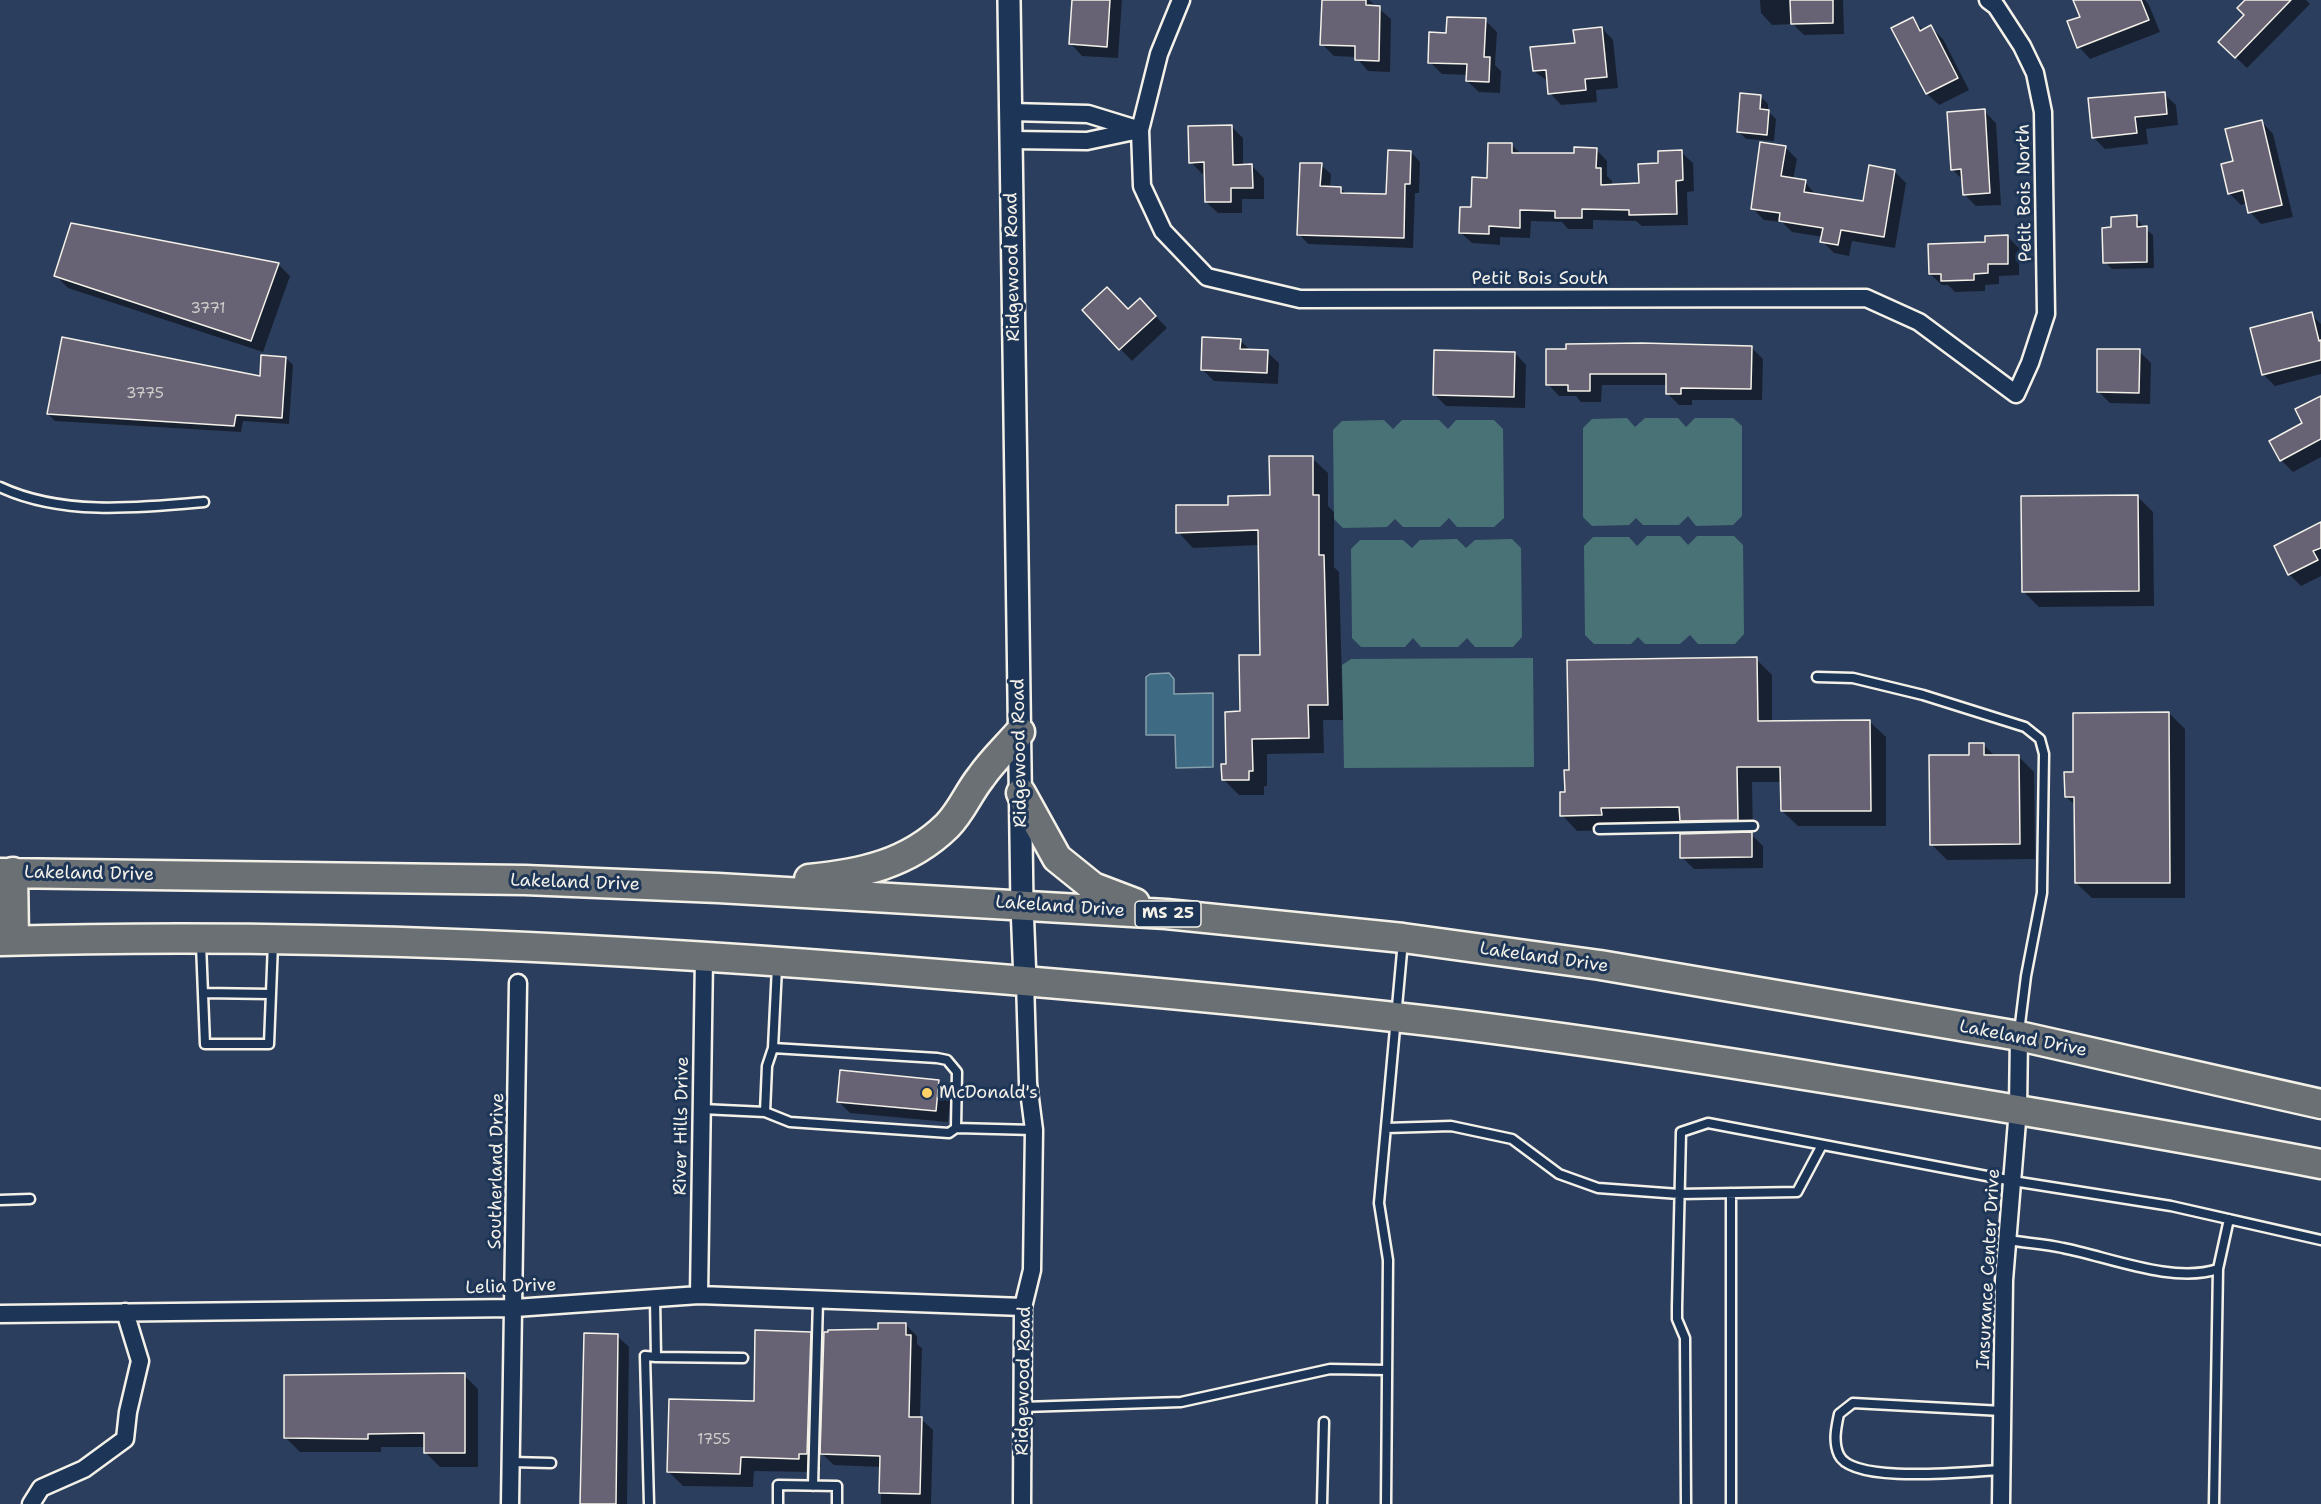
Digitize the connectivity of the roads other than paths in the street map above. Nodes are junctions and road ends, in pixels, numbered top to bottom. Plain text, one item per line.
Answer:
1 (1010, 0) edge
2 (1181, 0) edge
3 (1988, 0) edge
4 (1011, 112) junction
5 (1140, 130) junction
6 (1011, 140) junction
7 (2016, 394) joint
8 (0, 488) edge
9 (204, 502) dead end
10 (1817, 677) dead end
11 (1020, 732) junction
12 (1021, 793) junction
13 (1753, 826) dead end
14 (1599, 829) dead end
15 (7, 873) edge
16 (718, 888) junction
17 (1022, 905) junction
18 (1166, 914) junction
19 (1403, 938) junction
20 (7, 940) edge
21 (201, 940) junction
22 (273, 940) junction
23 (704, 957) junction
24 (777, 961) junction
25 (1025, 981) junction
26 (518, 982) dead end
27 (203, 993) junction
28 (271, 994) junction
29 (1396, 1017) junction
30 (2019, 1036) junction
31 (773, 1048) junction
32 (2321, 1104) edge
33 (702, 1109) junction
34 (2018, 1109) junction
35 (765, 1112) junction
36 (956, 1128) junction
37 (1386, 1128) junction
38 (1034, 1130) junction
39 (1822, 1145) junction
40 (2321, 1164) edge
41 (2013, 1181) junction
42 (1731, 1193) junction
43 (1679, 1194) junction
44 (30, 1199) dead end
45 (0, 1200) edge
46 (2229, 1219) junction
47 (2008, 1240) junction
48 (2321, 1240) edge
49 (2218, 1269) junction
50 (699, 1295) junction
51 (655, 1299) junction
52 (818, 1300) junction
53 (1023, 1307) junction
54 (515, 1308) junction
55 (125, 1312) junction
56 (0, 1314) edge
57 (656, 1357) junction
58 (743, 1358) dead end
59 (1387, 1370) junction
60 (1023, 1407) junction
61 (2002, 1411) junction
62 (1324, 1422) dead end
63 (511, 1462) junction
64 (550, 1463) dead end
65 (2001, 1470) junction
66 (813, 1486) junction
67 (31, 1504) edge
68 (510, 1504) edge
69 (649, 1504) edge
70 (778, 1504) edge
71 (837, 1504) edge
72 (1022, 1504) edge
73 (1322, 1504) edge
74 (1386, 1504) edge
75 (1686, 1504) edge
76 (1731, 1504) edge
77 (2001, 1504) edge
78 (2214, 1504) edge

1 - 4 street, Ridgewood Road
2 - 5 street
3 - 7 street, Petit Bois North
4 - 5 street
4 - 6 street, Ridgewood Road
5 - 6 street
5 - 7 street, Petit Bois South
6 - 11 street, Ridgewood Road
8 - 9 lane
10 - 30 lane
11 - 12 street, Ridgewood Road
11 - 16 highway
12 - 17 street, Ridgewood Road
12 - 18 highway
13 - 14 lane
15 - 16 highway, Lakeland Drive / MS 25
15 - 20 highway
16 - 17 highway, Lakeland Drive / MS 25
17 - 18 highway, Lakeland Drive / MS 25
17 - 25 street, Ridgewood Road
18 - 19 highway, Lakeland Drive / MS 25
19 - 29 lane
19 - 30 highway, Lakeland Drive / MS 25
20 - 21 highway
21 - 22 highway
21 - 27 lane
22 - 23 highway
22 - 28 lane
23 - 24 highway
23 - 33 street, River Hills Drive
24 - 25 highway
24 - 31 lane
25 - 29 highway
25 - 38 street, Ridgewood Road
26 - 54 street, Southerland Drive
27 - 28 lane
27 - 28 lane
29 - 34 highway
29 - 37 lane
30 - 32 highway, Lakeland Drive / MS 25
30 - 34 street, Insurance Center Drive
31 - 35 lane
31 - 36 lane
33 - 35 lane
33 - 50 street, River Hills Drive
34 - 40 highway
34 - 41 street, Insurance Center Drive
35 - 36 lane
36 - 38 lane
37 - 43 lane
37 - 59 lane
38 - 53 street, Ridgewood Road
39 - 41 lane
39 - 42 lane
39 - 43 lane
41 - 46 lane
41 - 47 street, Insurance Center Drive
42 - 43 lane
42 - 76 lane
43 - 75 lane
44 - 45 lane
46 - 48 lane
46 - 49 lane
47 - 49 lane
47 - 61 street, Insurance Center Drive
49 - 78 lane
50 - 51 street, Lelia Drive
50 - 52 street, Lelia Drive
51 - 54 street, Lelia Drive
51 - 57 lane
52 - 53 street, Lelia Drive
52 - 66 lane
53 - 60 street, Ridgewood Road
54 - 55 street, Lelia Drive
54 - 63 street, Southerland Drive
55 - 56 street, Lelia Drive
55 - 67 street
57 - 58 lane
57 - 69 lane
59 - 60 lane
59 - 74 lane
60 - 72 street, Ridgewood Road
61 - 65 street, Insurance Center Drive
61 - 65 lane
62 - 73 lane
63 - 64 lane
63 - 68 street, Southerland Drive
65 - 77 street, Insurance Center Drive
66 - 70 lane
66 - 71 lane

